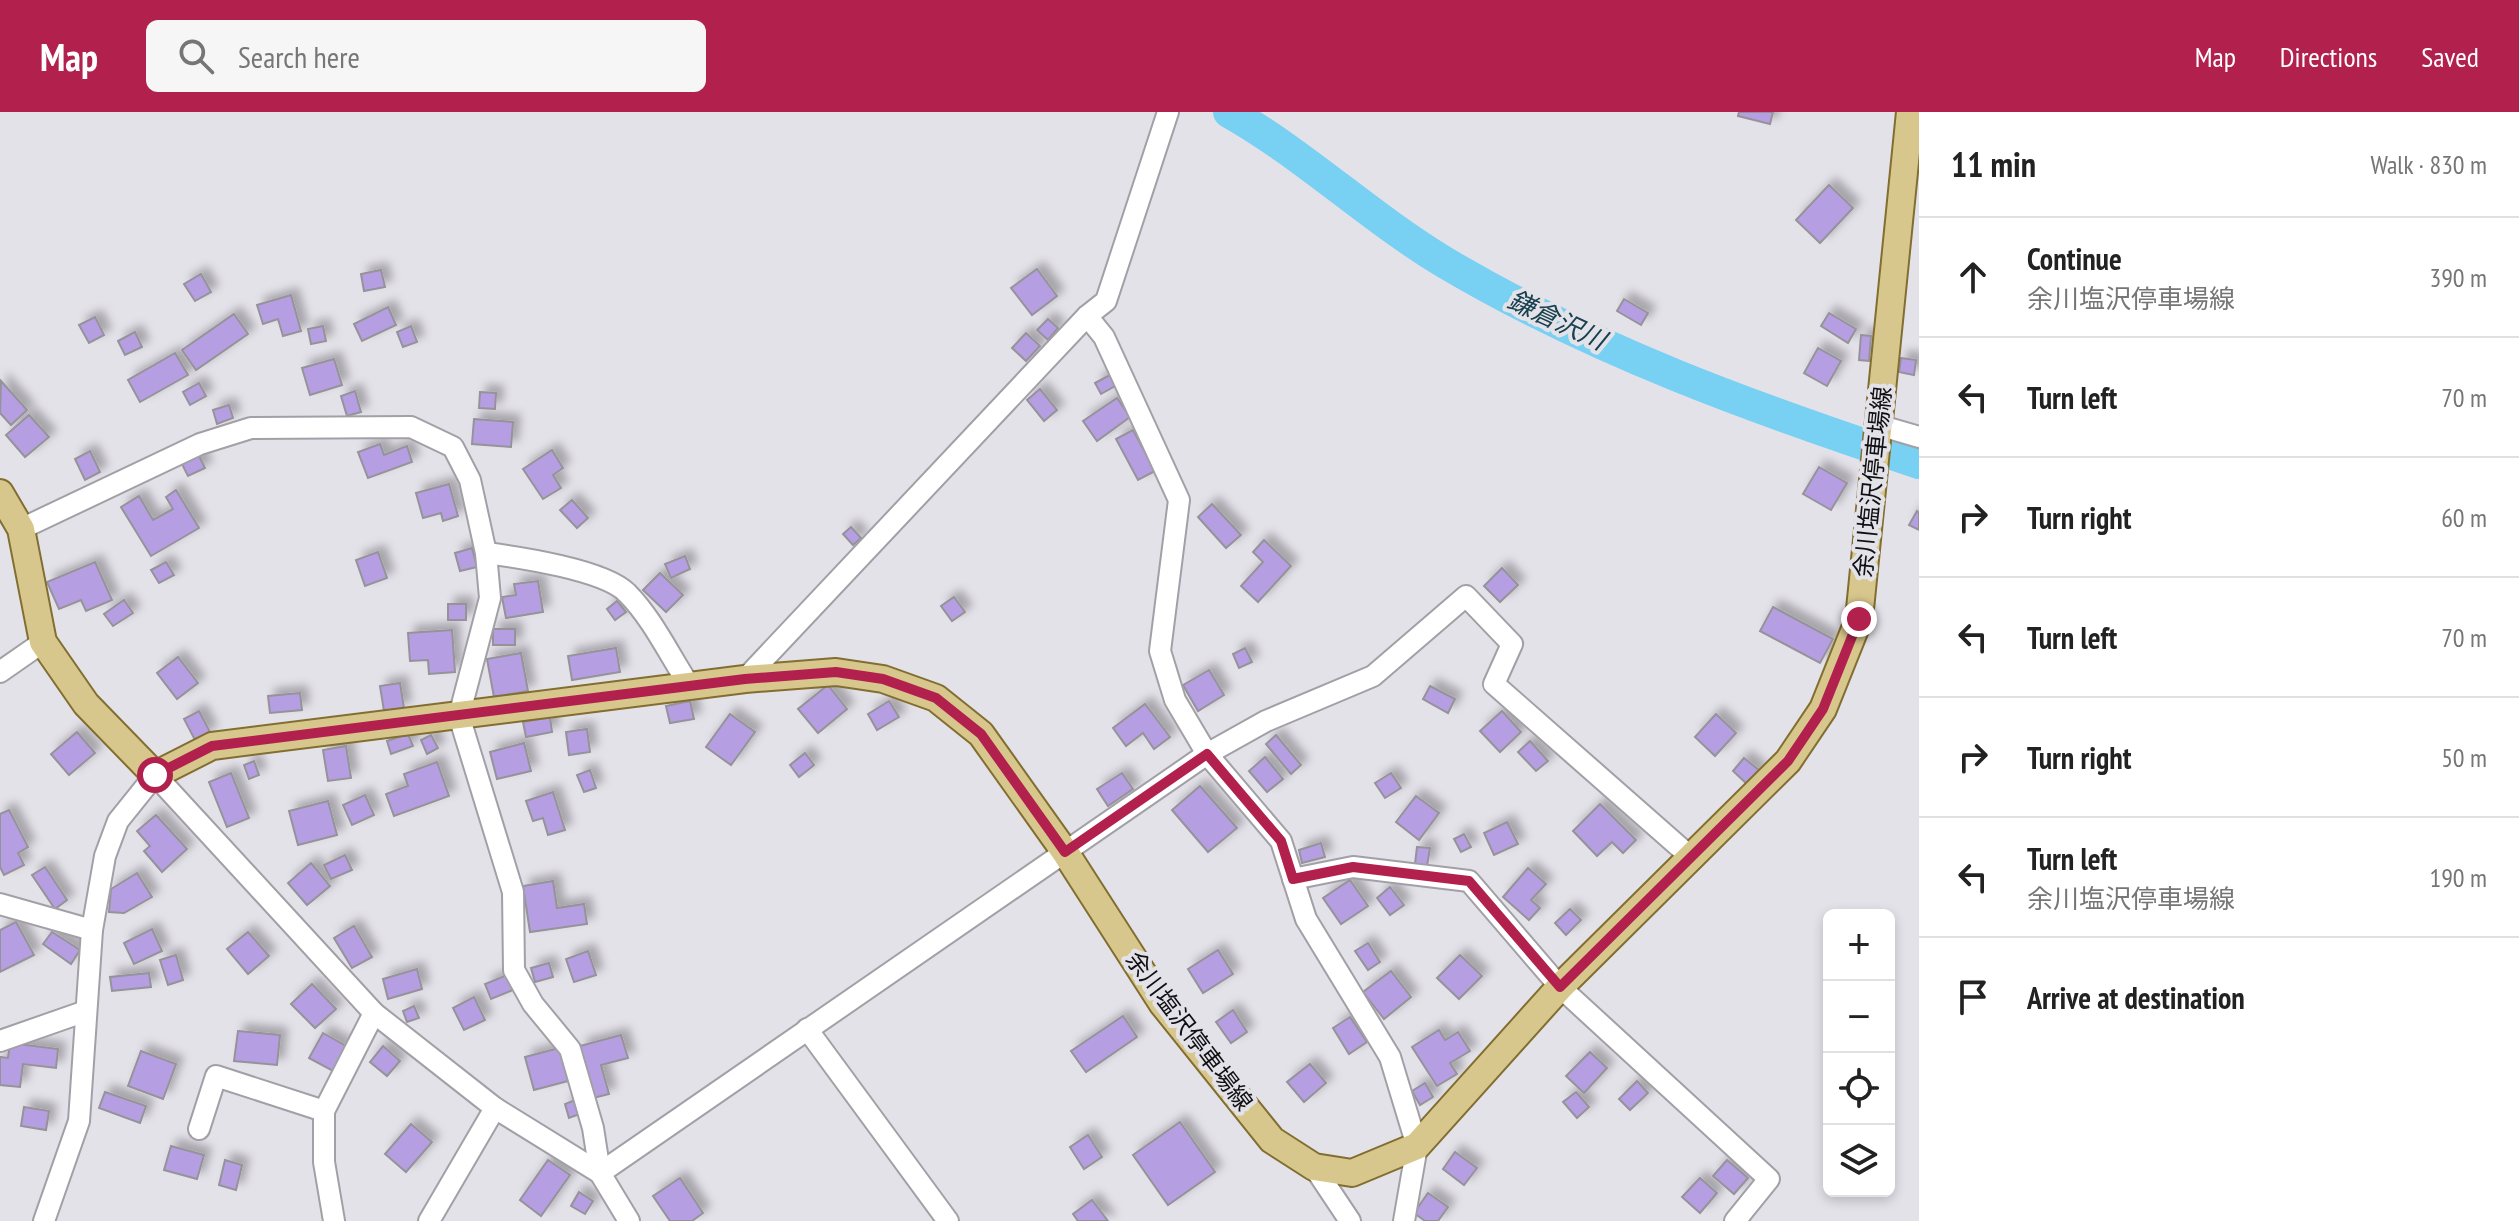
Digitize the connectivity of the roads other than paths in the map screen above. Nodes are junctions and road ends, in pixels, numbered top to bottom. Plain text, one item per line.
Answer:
1 (1910, 112) edge
2 (1167, 114) edge
3 (1087, 316) junction
4 (1878, 425) junction
5 (1918, 433) edge
6 (0, 493) edge
7 (21, 529) junction
8 (486, 553) junction
9 (43, 642) junction
10 (0, 672) edge
11 (745, 679) junction
12 (689, 685) junction
13 (459, 716) junction
14 (1207, 754) junction
15 (155, 775) junction
16 (1065, 852) junction
17 (1693, 859) junction
18 (1293, 879) junction
19 (0, 904) edge
20 (92, 930) junction
21 (1560, 987) junction
22 (86, 1011) junction
23 (374, 1013) junction
24 (807, 1029) junction
25 (0, 1041) edge
26 (495, 1108) junction
27 (324, 1111) junction
28 (199, 1129) dead end
29 (1417, 1146) junction
30 (1314, 1167) junction
31 (600, 1173) junction
32 (44, 1221) edge
33 (334, 1221) edge
34 (429, 1221) edge
35 (629, 1221) edge
36 (948, 1221) edge
37 (1350, 1221) edge
38 (1404, 1221) edge
39 (1735, 1221) edge

1 - 4 main road, 余川塩沢停車場線
2 - 3 street
3 - 11 street
3 - 14 street
4 - 5 street
4 - 17 main road, 余川塩沢停車場線
6 - 7 main road
7 - 8 street
7 - 9 main road
8 - 12 street
8 - 13 street
9 - 10 street
9 - 15 main road
11 - 12 main road, 余川塩沢停車場線
11 - 16 main road, 余川塩沢停車場線
12 - 13 main road, 余川塩沢停車場線
13 - 15 main road, 余川塩沢停車場線
13 - 31 street
14 - 16 street
14 - 17 street
14 - 18 street
15 - 20 street
15 - 23 street
16 - 24 street
16 - 30 main road, 余川塩沢停車場線
17 - 21 main road, 余川塩沢停車場線
18 - 21 street
18 - 29 street
19 - 20 street
20 - 22 street
21 - 29 main road, 余川塩沢停車場線
21 - 39 street
22 - 25 street
22 - 32 street
23 - 26 street
23 - 27 street
24 - 31 street
24 - 36 street
26 - 31 street
26 - 34 street
27 - 28 street
27 - 33 street
29 - 30 main road, 余川塩沢停車場線
29 - 38 street
30 - 37 street
31 - 35 street

